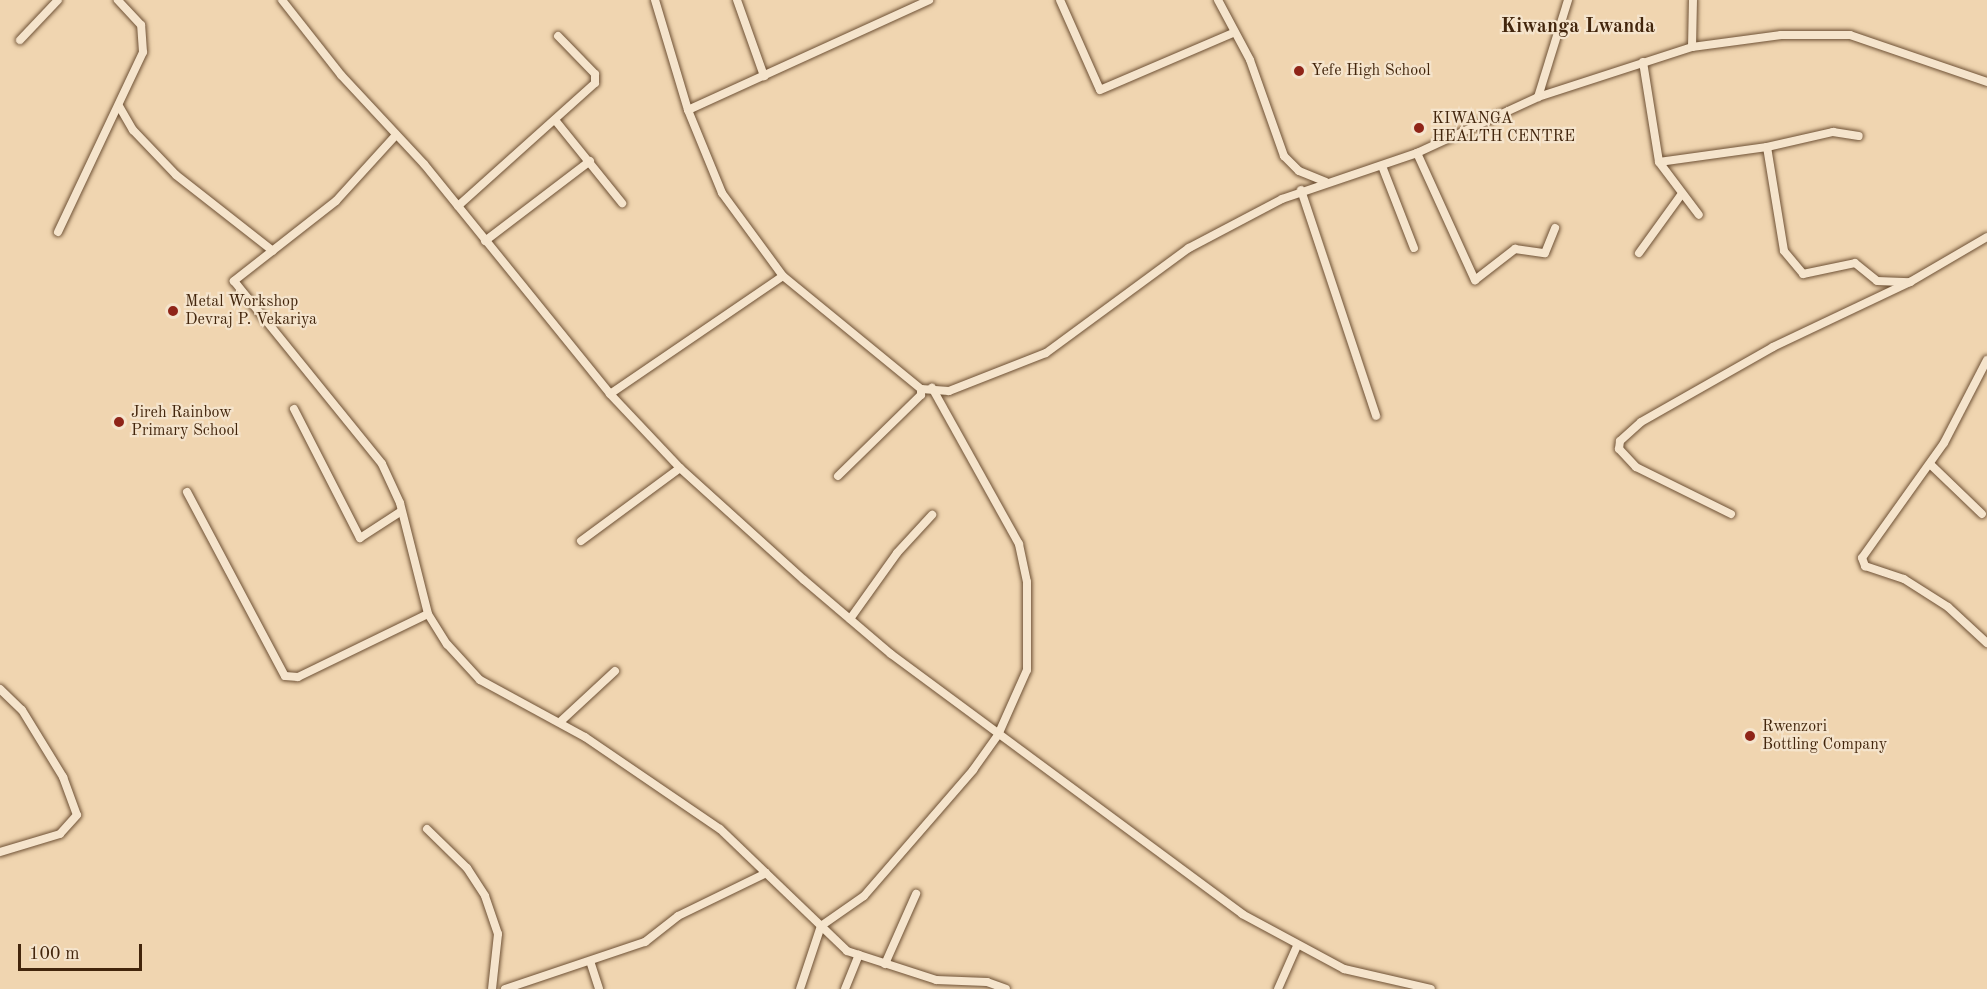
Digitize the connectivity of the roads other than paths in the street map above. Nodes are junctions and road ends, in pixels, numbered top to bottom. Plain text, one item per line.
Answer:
1 (58, 0) edge
2 (118, 0) edge
3 (282, 0) edge
4 (654, 0) edge
5 (737, 0) edge
6 (1060, 0) edge
7 (1218, 0) edge
8 (1568, 0) edge
9 (1693, 0) edge
10 (924, 1) edge
11 (1233, 33) junction
12 (558, 36) dead end
13 (20, 40) dead end
14 (1692, 47) junction
15 (1643, 62) junction
16 (764, 76) junction
17 (1987, 82) edge
18 (1538, 97) junction
19 (118, 106) junction
20 (688, 110) junction
21 (555, 120) junction
22 (396, 135) junction
23 (1859, 136) dead end
24 (1767, 147) junction
25 (1417, 153) junction
26 (590, 161) junction
27 (1659, 162) junction
28 (1382, 166) junction
29 (1326, 182) junction
30 (1301, 190) junction
31 (1681, 195) junction
32 (622, 203) dead end
33 (458, 206) junction
34 (1699, 214) dead end
35 (1555, 228) dead end
36 (58, 232) dead end
37 (1987, 237) edge
38 (486, 241) junction
39 (1414, 248) dead end
40 (273, 251) junction
41 (1639, 253) dead end
42 (783, 276) junction
43 (1910, 282) junction
44 (1987, 360) edge
45 (932, 388) junction
46 (921, 389) junction
47 (610, 394) junction
48 (294, 409) dead end
49 (1376, 416) dead end
50 (1930, 464) junction
51 (680, 468) junction
52 (838, 476) dead end
53 (187, 492) dead end
54 (400, 512) junction
55 (1731, 514) dead end
56 (1982, 514) dead end
57 (932, 516) dead end
58 (581, 541) dead end
59 (428, 614) junction
60 (850, 619) junction
61 (1987, 643) edge
62 (615, 671) dead end
63 (0, 689) edge
64 (560, 722) junction
65 (998, 735) junction
66 (427, 829) dead end
67 (0, 852) edge
68 (765, 873) junction
69 (916, 894) dead end
70 (821, 926) junction
71 (1297, 946) junction
72 (859, 955) junction
73 (591, 964) junction
74 (885, 964) junction
75 (492, 989) edge
76 (505, 989) edge
77 (599, 989) edge
78 (800, 989) edge
79 (845, 989) edge
80 (1006, 989) edge
81 (1278, 989) edge
82 (1431, 989) edge

1 - 13 street
2 - 19 street
3 - 22 street
4 - 20 street
5 - 16 street
6 - 11 street
7 - 11 street
8 - 18 street
9 - 14 street
10 - 16 street
11 - 29 street
12 - 21 street
14 - 15 street
14 - 17 street
15 - 18 street
15 - 27 street
16 - 20 street
18 - 25 street
19 - 36 street
19 - 40 street
20 - 42 street
21 - 26 street
21 - 33 street
22 - 33 street
22 - 40 street
23 - 24 street
24 - 27 street
24 - 43 street
25 - 28 street
25 - 35 street
26 - 32 street
26 - 38 street
27 - 31 street
28 - 29 street
28 - 39 street
29 - 30 street
30 - 45 street
30 - 49 street
31 - 34 street
31 - 41 street
33 - 38 street
37 - 43 street
38 - 47 street
40 - 54 street
42 - 46 street
42 - 47 street
43 - 55 street
44 - 50 street
45 - 46 street
45 - 65 street
46 - 52 street
47 - 51 street
48 - 54 street
50 - 56 street
50 - 61 street
51 - 58 street
51 - 60 street
53 - 59 street
54 - 59 street
57 - 60 street
59 - 64 street
60 - 65 street
62 - 64 street
63 - 67 street
64 - 68 street
65 - 70 street
65 - 71 street
66 - 75 street
68 - 70 street
68 - 73 street
69 - 74 street
70 - 72 street
70 - 78 street
71 - 81 street
71 - 82 street
72 - 74 street
72 - 79 street
73 - 76 street
73 - 77 street
74 - 80 street

